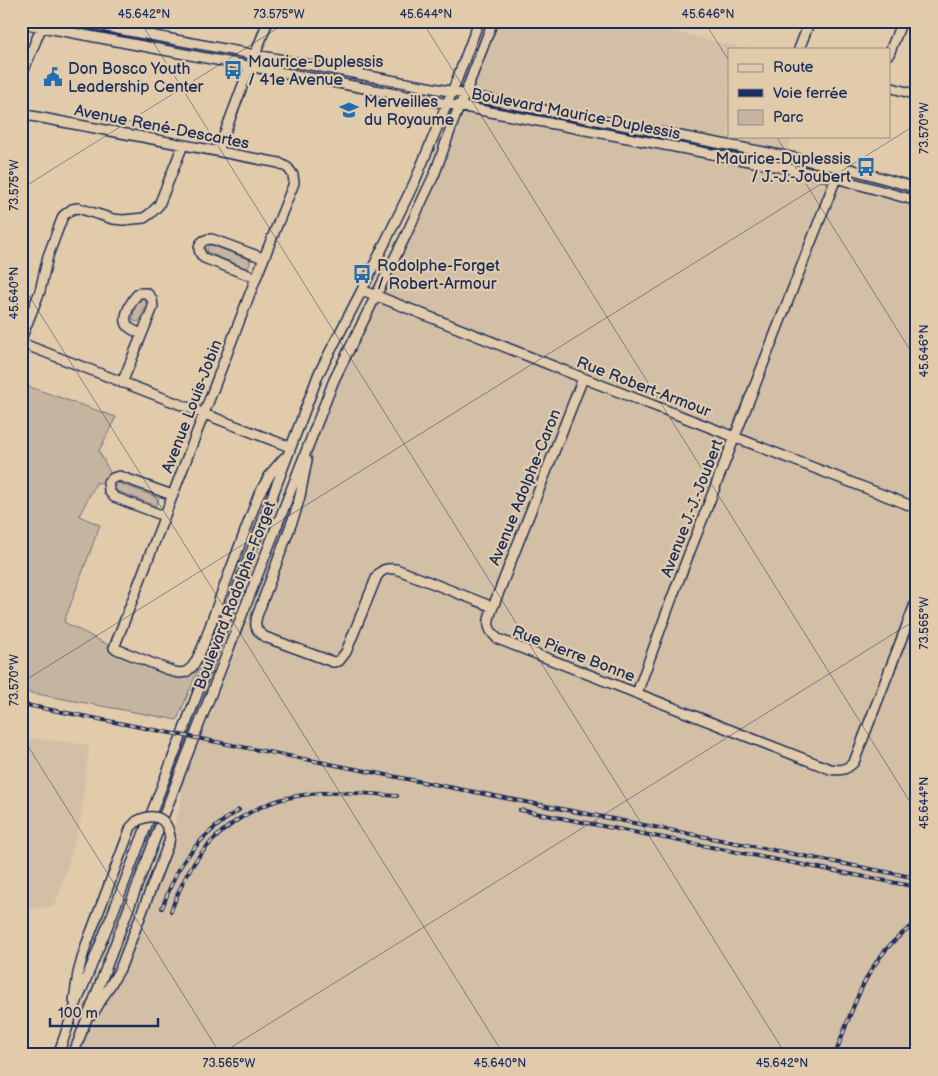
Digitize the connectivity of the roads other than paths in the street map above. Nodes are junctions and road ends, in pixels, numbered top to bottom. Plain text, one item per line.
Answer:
1 (75, 21) edge
2 (268, 21) edge
3 (479, 21) edge
4 (493, 21) edge
5 (810, 21) edge
6 (902, 21) edge
7 (21, 23) edge
8 (42, 24) edge
9 (799, 48) edge
10 (890, 51) edge
11 (254, 55) junction
12 (250, 66) junction
13 (21, 77) edge
14 (890, 87) edge
15 (452, 92) junction
16 (466, 94) junction
17 (917, 95) edge
18 (446, 104) junction
19 (460, 106) junction
20 (21, 114) edge
21 (183, 145) junction
22 (218, 151) junction
23 (840, 167) junction
24 (294, 175) joint
25 (836, 178) junction
26 (917, 188) edge
27 (917, 201) edge
28 (264, 258) junction
29 (256, 278) junction
30 (362, 290) junction
31 (376, 296) junction
32 (142, 334) dead end
33 (21, 341) edge
34 (319, 373) junction
35 (583, 378) junction
36 (334, 380) junction
37 (122, 382) junction
38 (204, 413) junction
39 (312, 436) junction
40 (735, 437) junction
41 (289, 450) junction
42 (172, 495) junction
43 (917, 508) edge
44 (164, 516) junction
45 (917, 599) edge
46 (493, 607) junction
47 (114, 648) joint
48 (637, 693) junction
49 (74, 1009) junction
50 (82, 1031) junction
51 (58, 1055) edge
52 (73, 1055) edge

1 - 11 street, Boulevard Maurice-Duplessis
2 - 11 street
3 - 15 street, Boulevard Rodolphe-Forget
4 - 16 street, Boulevard Rodolphe-Forget
5 - 9 street
6 - 10 street
7 - 8 street, Boulevard Maurice-Duplessis
8 - 12 street, Boulevard Maurice-Duplessis
8 - 13 street
11 - 15 street, Boulevard Maurice-Duplessis
12 - 18 street, Boulevard Maurice-Duplessis
12 - 22 street
14 - 17 street
15 - 16 street, Boulevard Maurice-Duplessis
15 - 18 street, Boulevard Rodolphe-Forget
16 - 19 street, Boulevard Rodolphe-Forget
16 - 23 street, Boulevard Maurice-Duplessis
18 - 19 street, Boulevard Maurice-Duplessis
18 - 30 street, Boulevard Rodolphe-Forget
19 - 25 street, Boulevard Maurice-Duplessis
19 - 31 street, Boulevard Rodolphe-Forget
20 - 21 street, Avenue René-Descartes
21 - 22 street, Avenue René-Descartes
21 - 33 street
22 - 24 street, Avenue René-Descartes
23 - 25 street, Avenue J.-J.-Joubert
23 - 26 street, Boulevard Maurice-Duplessis
24 - 28 street, Avenue Louis-Jobin
25 - 27 street, Boulevard Maurice-Duplessis
25 - 40 street, Avenue J.-J.-Joubert
28 - 29 street, Avenue Louis-Jobin
28 - 29 street
29 - 38 street, Avenue Louis-Jobin
30 - 31 street, Rue Robert-Armour
30 - 34 street, Boulevard Rodolphe-Forget
31 - 35 street, Rue Robert-Armour
31 - 36 street, Boulevard Rodolphe-Forget
32 - 37 street
33 - 37 street
34 - 36 street
34 - 41 street, Boulevard Rodolphe-Forget
35 - 40 street, Rue Robert-Armour
35 - 46 street, Avenue Adolphe-Caron
36 - 39 street, Boulevard Rodolphe-Forget
37 - 38 street
38 - 41 street
38 - 42 street, Avenue Louis-Jobin
39 - 46 street
39 - 50 street, Boulevard Rodolphe-Forget
40 - 43 street, Rue Robert-Armour
40 - 48 street, Avenue J.-J.-Joubert
41 - 47 street, Boulevard Rodolphe-Forget
41 - 49 street, Boulevard Rodolphe-Forget
42 - 44 street, Avenue Louis-Jobin
42 - 44 street
44 - 47 street, Avenue Louis-Jobin
45 - 48 street, Rue Pierre Bonne
46 - 48 street, Rue Pierre Bonne
49 - 50 street, Boulevard Rodolphe-Forget, bridge
49 - 51 street, Boulevard Rodolphe-Forget
50 - 52 street, Boulevard Rodolphe-Forget

